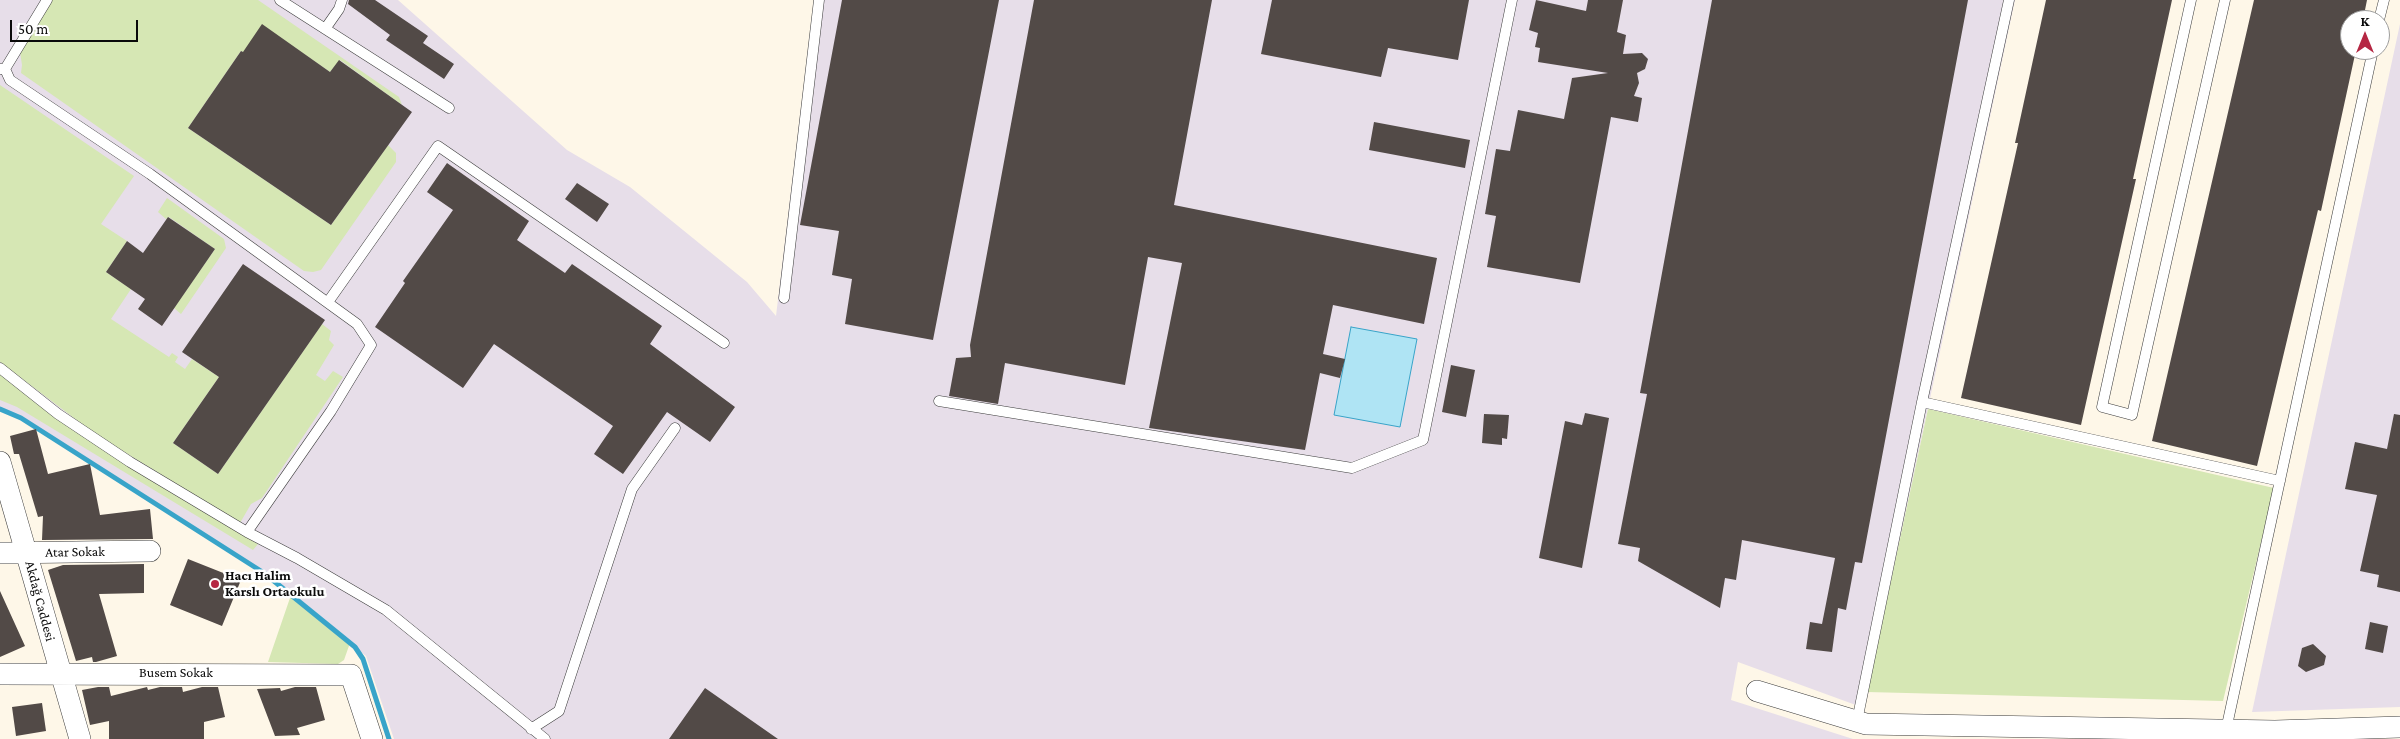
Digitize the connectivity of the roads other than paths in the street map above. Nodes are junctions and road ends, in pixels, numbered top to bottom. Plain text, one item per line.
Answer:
1 (47, 0) edge
2 (280, 0) edge
3 (342, 0) edge
4 (818, 0) edge
5 (1512, 0) edge
6 (2009, 0) edge
7 (2190, 0) edge
8 (2224, 0) edge
9 (325, 29) junction
10 (2371, 60) edge
11 (2, 69) edge
12 (449, 108) dead end
13 (784, 298) dead end
14 (328, 302) junction
15 (724, 343) dead end
16 (0, 368) edge
17 (939, 402) dead end
18 (1922, 402) junction
19 (675, 428) dead end
20 (0, 462) edge
21 (2280, 481) junction
22 (247, 532) junction
23 (150, 551) dead end
24 (0, 553) edge
25 (26, 553) junction
26 (60, 673) junction
27 (0, 674) edge
28 (1758, 691) dead end
29 (1857, 721) junction
30 (2400, 727) edge
31 (531, 729) junction
32 (2226, 730) junction
33 (1965, 732) edge
34 (80, 739) edge
35 (372, 739) edge
36 (545, 739) edge

1 - 11 lane
2 - 9 lane
3 - 9 lane
4 - 13 lane
5 - 17 lane
6 - 18 lane
7 - 8 lane
9 - 12 lane
10 - 21 lane
11 - 14 lane
14 - 15 lane
14 - 22 lane
16 - 22 lane
18 - 21 lane
18 - 29 lane
19 - 31 lane
20 - 25 street, Akdağ Caddesi
21 - 32 lane
22 - 31 lane
23 - 25 street, Atar Sokak
24 - 25 street, Atar Sokak
25 - 26 street, Akdağ Caddesi
26 - 27 street, Busem Sokak
26 - 34 street, Akdağ Caddesi
26 - 35 street, Busem Sokak
28 - 29 street
29 - 33 street
30 - 32 street
31 - 36 lane
32 - 33 street

